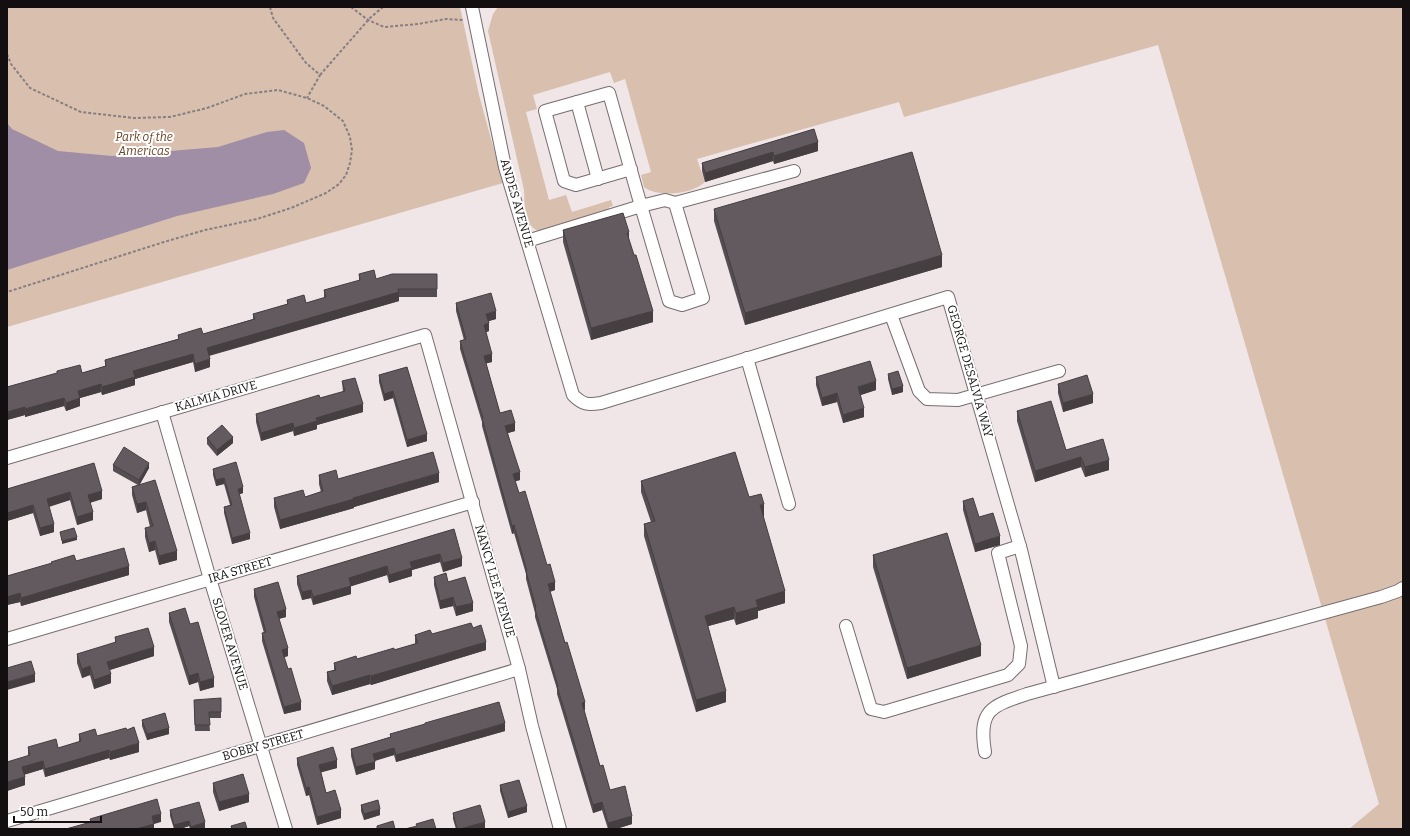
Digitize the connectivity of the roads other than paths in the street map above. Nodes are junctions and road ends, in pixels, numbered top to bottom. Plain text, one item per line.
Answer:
1 (473, 10) edge
2 (577, 102) junction
3 (631, 169) junction
4 (794, 171) dead end
5 (598, 179) junction
6 (675, 203) junction
7 (641, 206) junction
8 (527, 240) junction
9 (891, 315) junction
10 (425, 335) joint
11 (747, 358) junction
12 (1059, 371) dead end
13 (976, 394) junction
14 (573, 395) joint
15 (162, 412) junction
16 (7, 458) edge
17 (473, 502) junction
18 (789, 504) dead end
19 (1020, 546) junction
20 (210, 579) junction
21 (1402, 590) edge
22 (846, 626) dead end
23 (7, 639) edge
24 (519, 669) junction
25 (1054, 687) junction
26 (261, 746) junction
27 (985, 752) dead end
28 (7, 821) edge
29 (286, 829) edge
30 (560, 829) edge

1 - 8 street, ANDES AVENUE
2 - 3 street
2 - 5 street
2 - 5 street
3 - 5 street
3 - 7 street
4 - 6 street
6 - 7 street
6 - 7 street
7 - 8 street
8 - 14 street, ANDES AVENUE
9 - 11 street, GEORGE DESALVIA WAY
9 - 13 street
9 - 13 street, GEORGE DESALVIA WAY
10 - 15 street, KALMIA DRIVE
10 - 17 street, NANCY LEE AVENUE
11 - 14 street, GEORGE DESALVIA WAY
11 - 18 street
12 - 13 street
13 - 19 street, GEORGE DESALVIA WAY
15 - 16 street, KALMIA DRIVE
15 - 20 street, SLOVER AVENUE
17 - 20 street, IRA STREET
17 - 24 street, NANCY LEE AVENUE
19 - 22 street
19 - 25 street, GEORGE DESALVIA WAY
20 - 23 street, IRA STREET
20 - 26 street, SLOVER AVENUE
21 - 25 street
24 - 26 street, BOBBY STREET
24 - 30 street, NANCY LEE AVENUE
25 - 27 street
26 - 28 street, BOBBY STREET
26 - 29 street, SLOVER AVENUE

